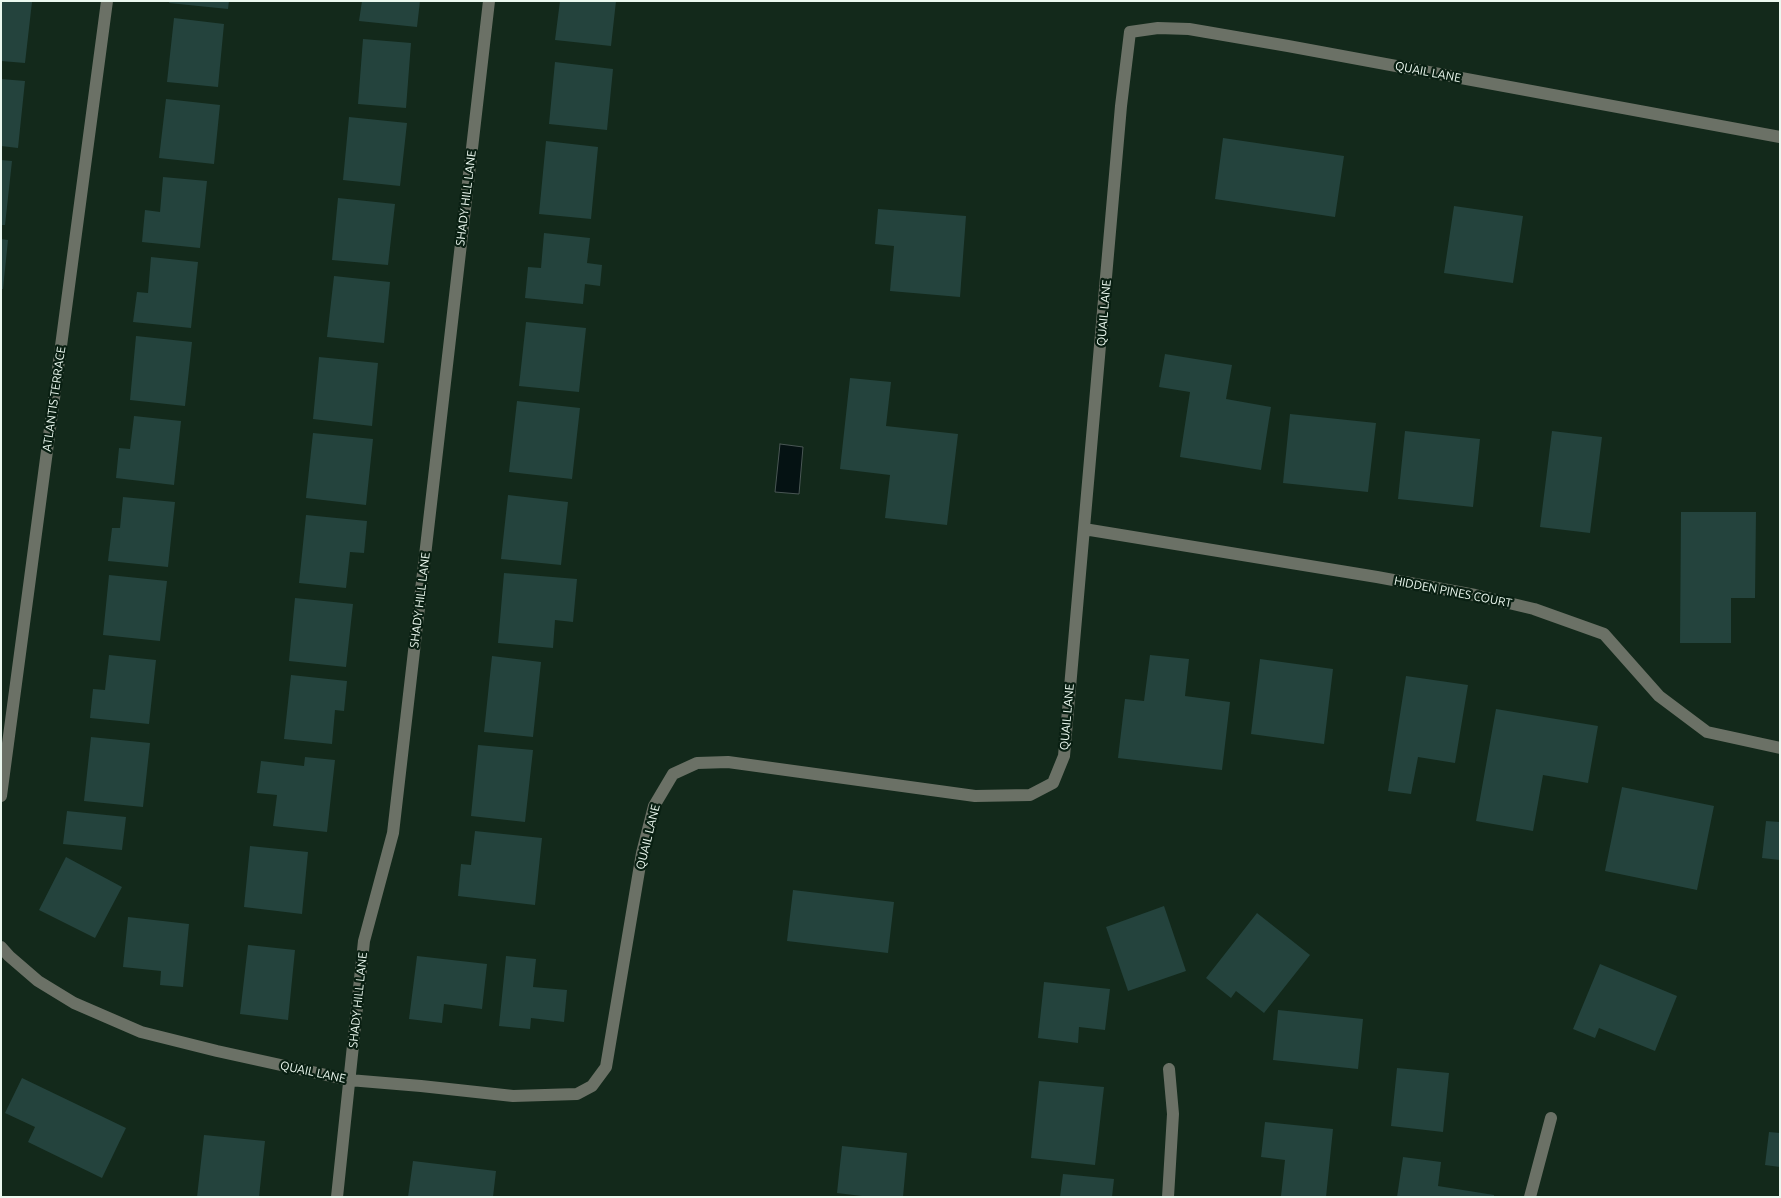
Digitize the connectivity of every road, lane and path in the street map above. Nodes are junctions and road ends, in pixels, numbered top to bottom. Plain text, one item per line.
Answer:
1 (108, 1) edge
2 (489, 1) edge
3 (1780, 137) edge
4 (1084, 529) junction
5 (1780, 748) edge
6 (1, 796) edge
7 (1, 947) edge
8 (1169, 1069) dead end
9 (349, 1080) junction
10 (1551, 1118) dead end
11 (337, 1197) edge
12 (1168, 1197) edge
13 (1530, 1197) edge

1 - 6 street, ATLANTIS TERRACE
2 - 9 street, SHADY HILL LANE
3 - 4 street, QUAIL LANE
4 - 5 street, HIDDEN PINES COURT
4 - 9 street, QUAIL LANE
7 - 9 street, QUAIL LANE
8 - 12 street
9 - 11 street, SHADY HILL LANE
10 - 13 street

